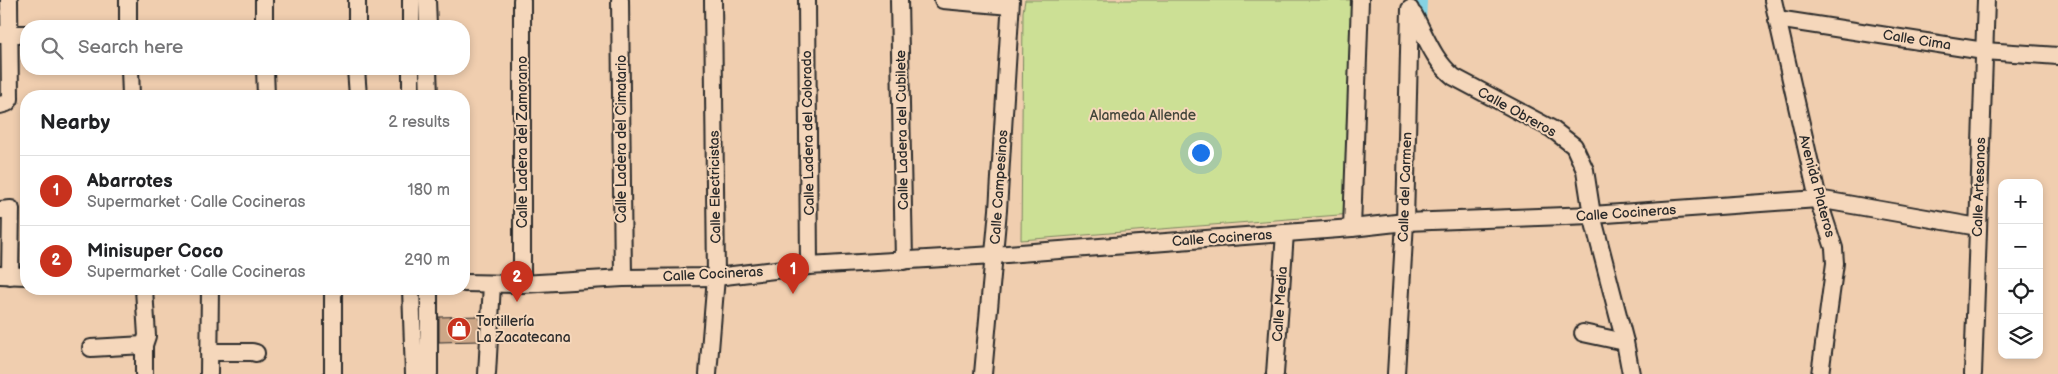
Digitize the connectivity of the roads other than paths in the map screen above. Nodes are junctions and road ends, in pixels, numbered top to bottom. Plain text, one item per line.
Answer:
1 (9, 0) edge
2 (128, 0) edge
3 (264, 0) edge
4 (357, 0) edge
5 (410, 0) edge
6 (428, 0) edge
7 (522, 0) edge
8 (620, 0) edge
9 (713, 0) edge
10 (806, 0) edge
11 (899, 0) edge
12 (944, 0) edge
13 (1360, 0) edge
14 (1772, 0) edge
15 (1986, 0) edge
16 (1010, 3) edge
17 (1410, 6) edge
18 (1777, 19) junction
19 (128, 20) edge
20 (264, 20) edge
21 (357, 20) edge
22 (411, 20) edge
23 (428, 20) edge
24 (4, 34) edge
25 (20, 34) edge
26 (1984, 50) junction
27 (2058, 56) edge
28 (130, 75) edge
29 (266, 75) edge
30 (356, 75) edge
31 (411, 75) edge
32 (428, 75) edge
33 (132, 90) edge
34 (266, 90) edge
35 (358, 90) edge
36 (411, 90) edge
37 (428, 90) edge
38 (0, 105) edge
39 (1818, 199) junction
40 (0, 210) edge
41 (1592, 216) junction
42 (1405, 222) junction
43 (1978, 227) junction
44 (1352, 228) junction
45 (1285, 233) junction
46 (994, 255) junction
47 (904, 261) junction
48 (809, 266) junction
49 (5, 276) edge
50 (20, 276) edge
51 (716, 277) junction
52 (622, 278) junction
53 (470, 283) edge
54 (492, 284) junction
55 (522, 284) junction
56 (145, 295) edge
57 (210, 295) edge
58 (333, 295) edge
59 (412, 295) edge
60 (429, 295) edge
61 (1583, 333) dead end
62 (1625, 342) junction
63 (144, 345) junction
64 (90, 348) dead end
65 (210, 352) junction
66 (256, 354) dead end
67 (144, 374) edge
68 (209, 374) edge
69 (333, 374) edge
70 (414, 374) edge
71 (429, 374) edge
72 (487, 374) edge
73 (708, 374) edge
74 (984, 374) edge
75 (1275, 374) edge
76 (1396, 374) edge
77 (1631, 374) edge
78 (1820, 374) edge
79 (1973, 374) edge

1 - 24 street
2 - 19 street
3 - 20 street
4 - 21 street
5 - 22 street
6 - 23 street
7 - 55 street, Calle Ladera del Zamorano
8 - 52 street, Calle Ladera del Cimatario
9 - 51 street, Calle Electricistas
10 - 48 street, Calle Ladera del Colorado
11 - 47 street, Calle Ladera del Cubilete
12 - 16 street
13 - 44 street
14 - 18 street, Avenida Plateros
15 - 26 street, Calle Artesanos
16 - 46 street, Calle Campesinos
17 - 41 street, Calle Obreros
17 - 42 street, Calle del Carmen
18 - 26 street, Calle Cima
18 - 39 street, Avenida Plateros
24 - 25 street
24 - 38 street
26 - 27 street, Calle Cima
26 - 43 street, Calle Artesanos
28 - 33 street
29 - 34 street
30 - 35 street
31 - 36 street
32 - 37 street
39 - 41 street, Calle Cocineras
39 - 43 street, Calle Cocineras
39 - 78 street, Avenida Plateros
40 - 49 street
41 - 42 street, Calle Cocineras
41 - 62 street, Calle Obreros
42 - 44 street, Calle Cocineras
42 - 76 street, Calle del Carmen
43 - 79 street, Calle Artesanos
44 - 45 street, Calle Cocineras
45 - 46 street, Calle Cocineras
45 - 75 street, Calle Media
46 - 47 street, Calle Cocineras
46 - 74 street, Calle Campesinos
47 - 48 street, Calle Cocineras
48 - 51 street, Calle Cocineras
49 - 50 street
51 - 52 street, Calle Cocineras
51 - 73 street, Calle Electricistas
52 - 55 street, Calle Cocineras
53 - 54 street, Calle Cocineras
54 - 55 street, Calle Cocineras
54 - 72 street
56 - 63 street
57 - 65 street
58 - 69 street
59 - 70 street
60 - 71 street
61 - 62 street
62 - 77 street, Calle Obreros
63 - 64 street
63 - 67 street
65 - 66 street
65 - 68 street

